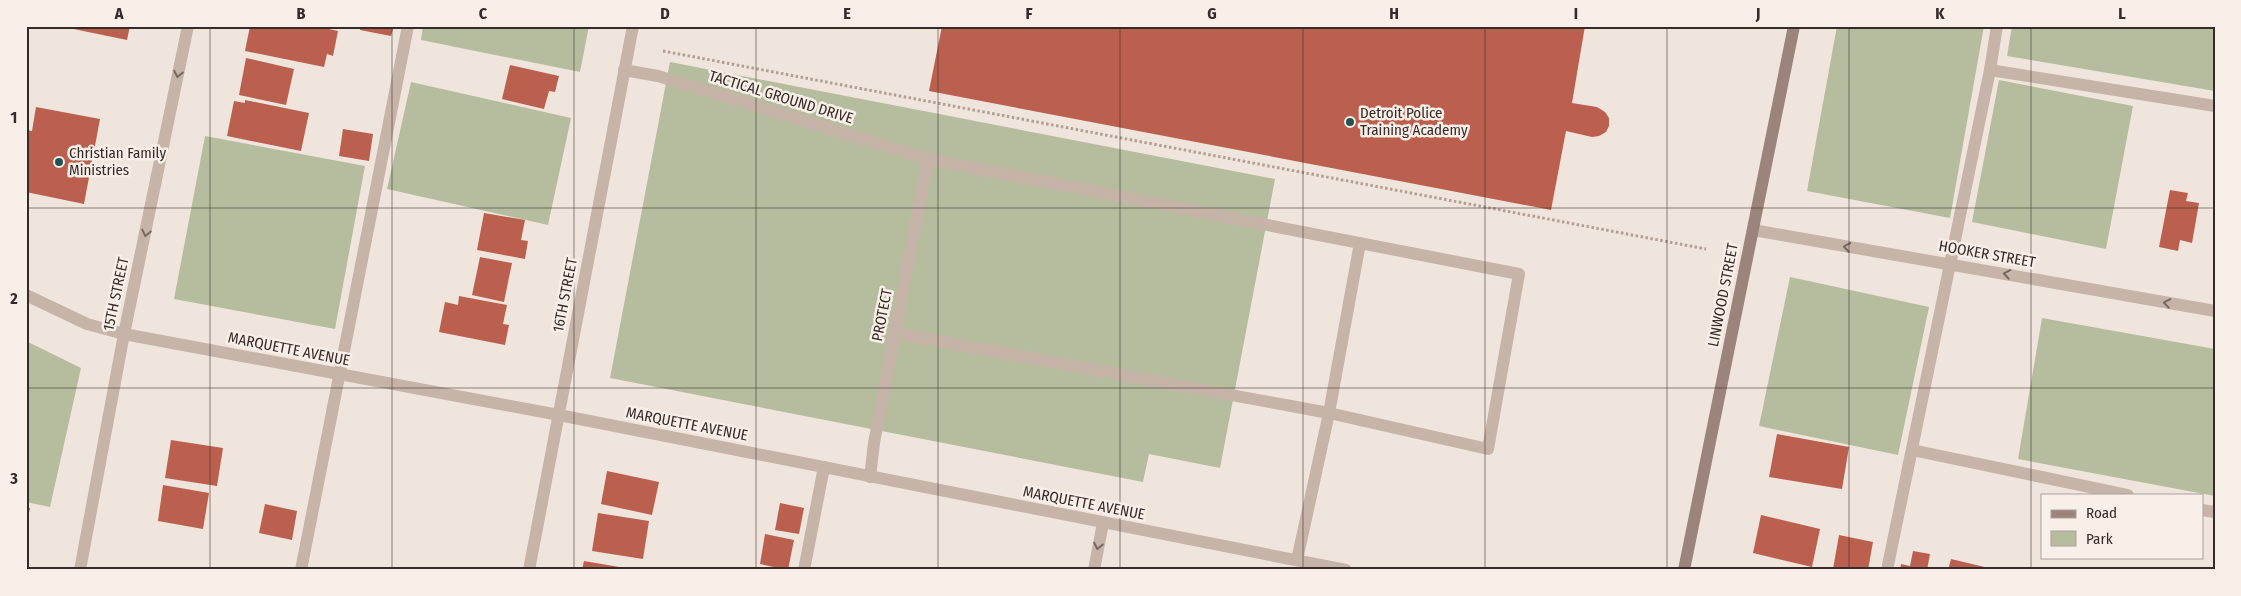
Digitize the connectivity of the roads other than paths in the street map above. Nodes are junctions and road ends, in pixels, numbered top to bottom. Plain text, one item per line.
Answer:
1 (188, 26) edge
2 (408, 26) edge
3 (633, 26) edge
4 (1794, 26) edge
5 (1997, 26) edge
6 (624, 70) junction
7 (1990, 70) junction
8 (2215, 106) edge
9 (928, 159) junction
10 (1753, 230) junction
11 (1360, 243) junction
12 (1950, 264) junction
13 (26, 296) edge
14 (2215, 311) edge
15 (895, 333) junction
16 (124, 334) junction
17 (339, 375) junction
18 (1328, 413) junction
19 (559, 415) junction
20 (1912, 450) junction
21 (824, 467) junction
22 (870, 477) junction
23 (2123, 494) edge
24 (1103, 523) junction
25 (1297, 560) junction
26 (80, 570) edge
27 (301, 570) edge
28 (528, 570) edge
29 (804, 570) edge
30 (1094, 570) edge
31 (1346, 570) edge
32 (1684, 570) edge
33 (1887, 570) edge

1 -> 16 street, 15TH STREET
2 - 17 street
3 - 6 street, 16TH STREET
4 - 10 street, LINWOOD STREET
5 - 7 street
6 - 9 street, TACTICAL GROUND DRIVE
6 - 19 street, 16TH STREET
7 - 8 street
7 - 12 street
9 - 11 street, TACTICAL GROUND DRIVE
9 - 15 street, PROTECT
12 -> 10 street, HOOKER STREET
10 - 32 street, LINWOOD STREET
11 - 18 street
11 - 18 street, TACTICAL GROUND DRIVE
14 -> 12 street, HOOKER STREET
12 - 20 street
13 - 16 street, MARQUETTE AVENUE
15 - 18 street
15 - 22 street, PROTECT
16 - 17 street, MARQUETTE AVENUE
16 - 26 street, 15TH STREET
17 - 19 street, MARQUETTE AVENUE
17 - 27 street
18 - 25 street
19 - 21 street, MARQUETTE AVENUE
19 - 28 street, 16TH STREET
20 - 23 street
20 - 33 street
21 - 22 street, MARQUETTE AVENUE
21 - 29 street
22 - 24 street, MARQUETTE AVENUE
24 - 25 street, MARQUETTE AVENUE
24 -> 30 street
25 - 31 street, MARQUETTE AVENUE

